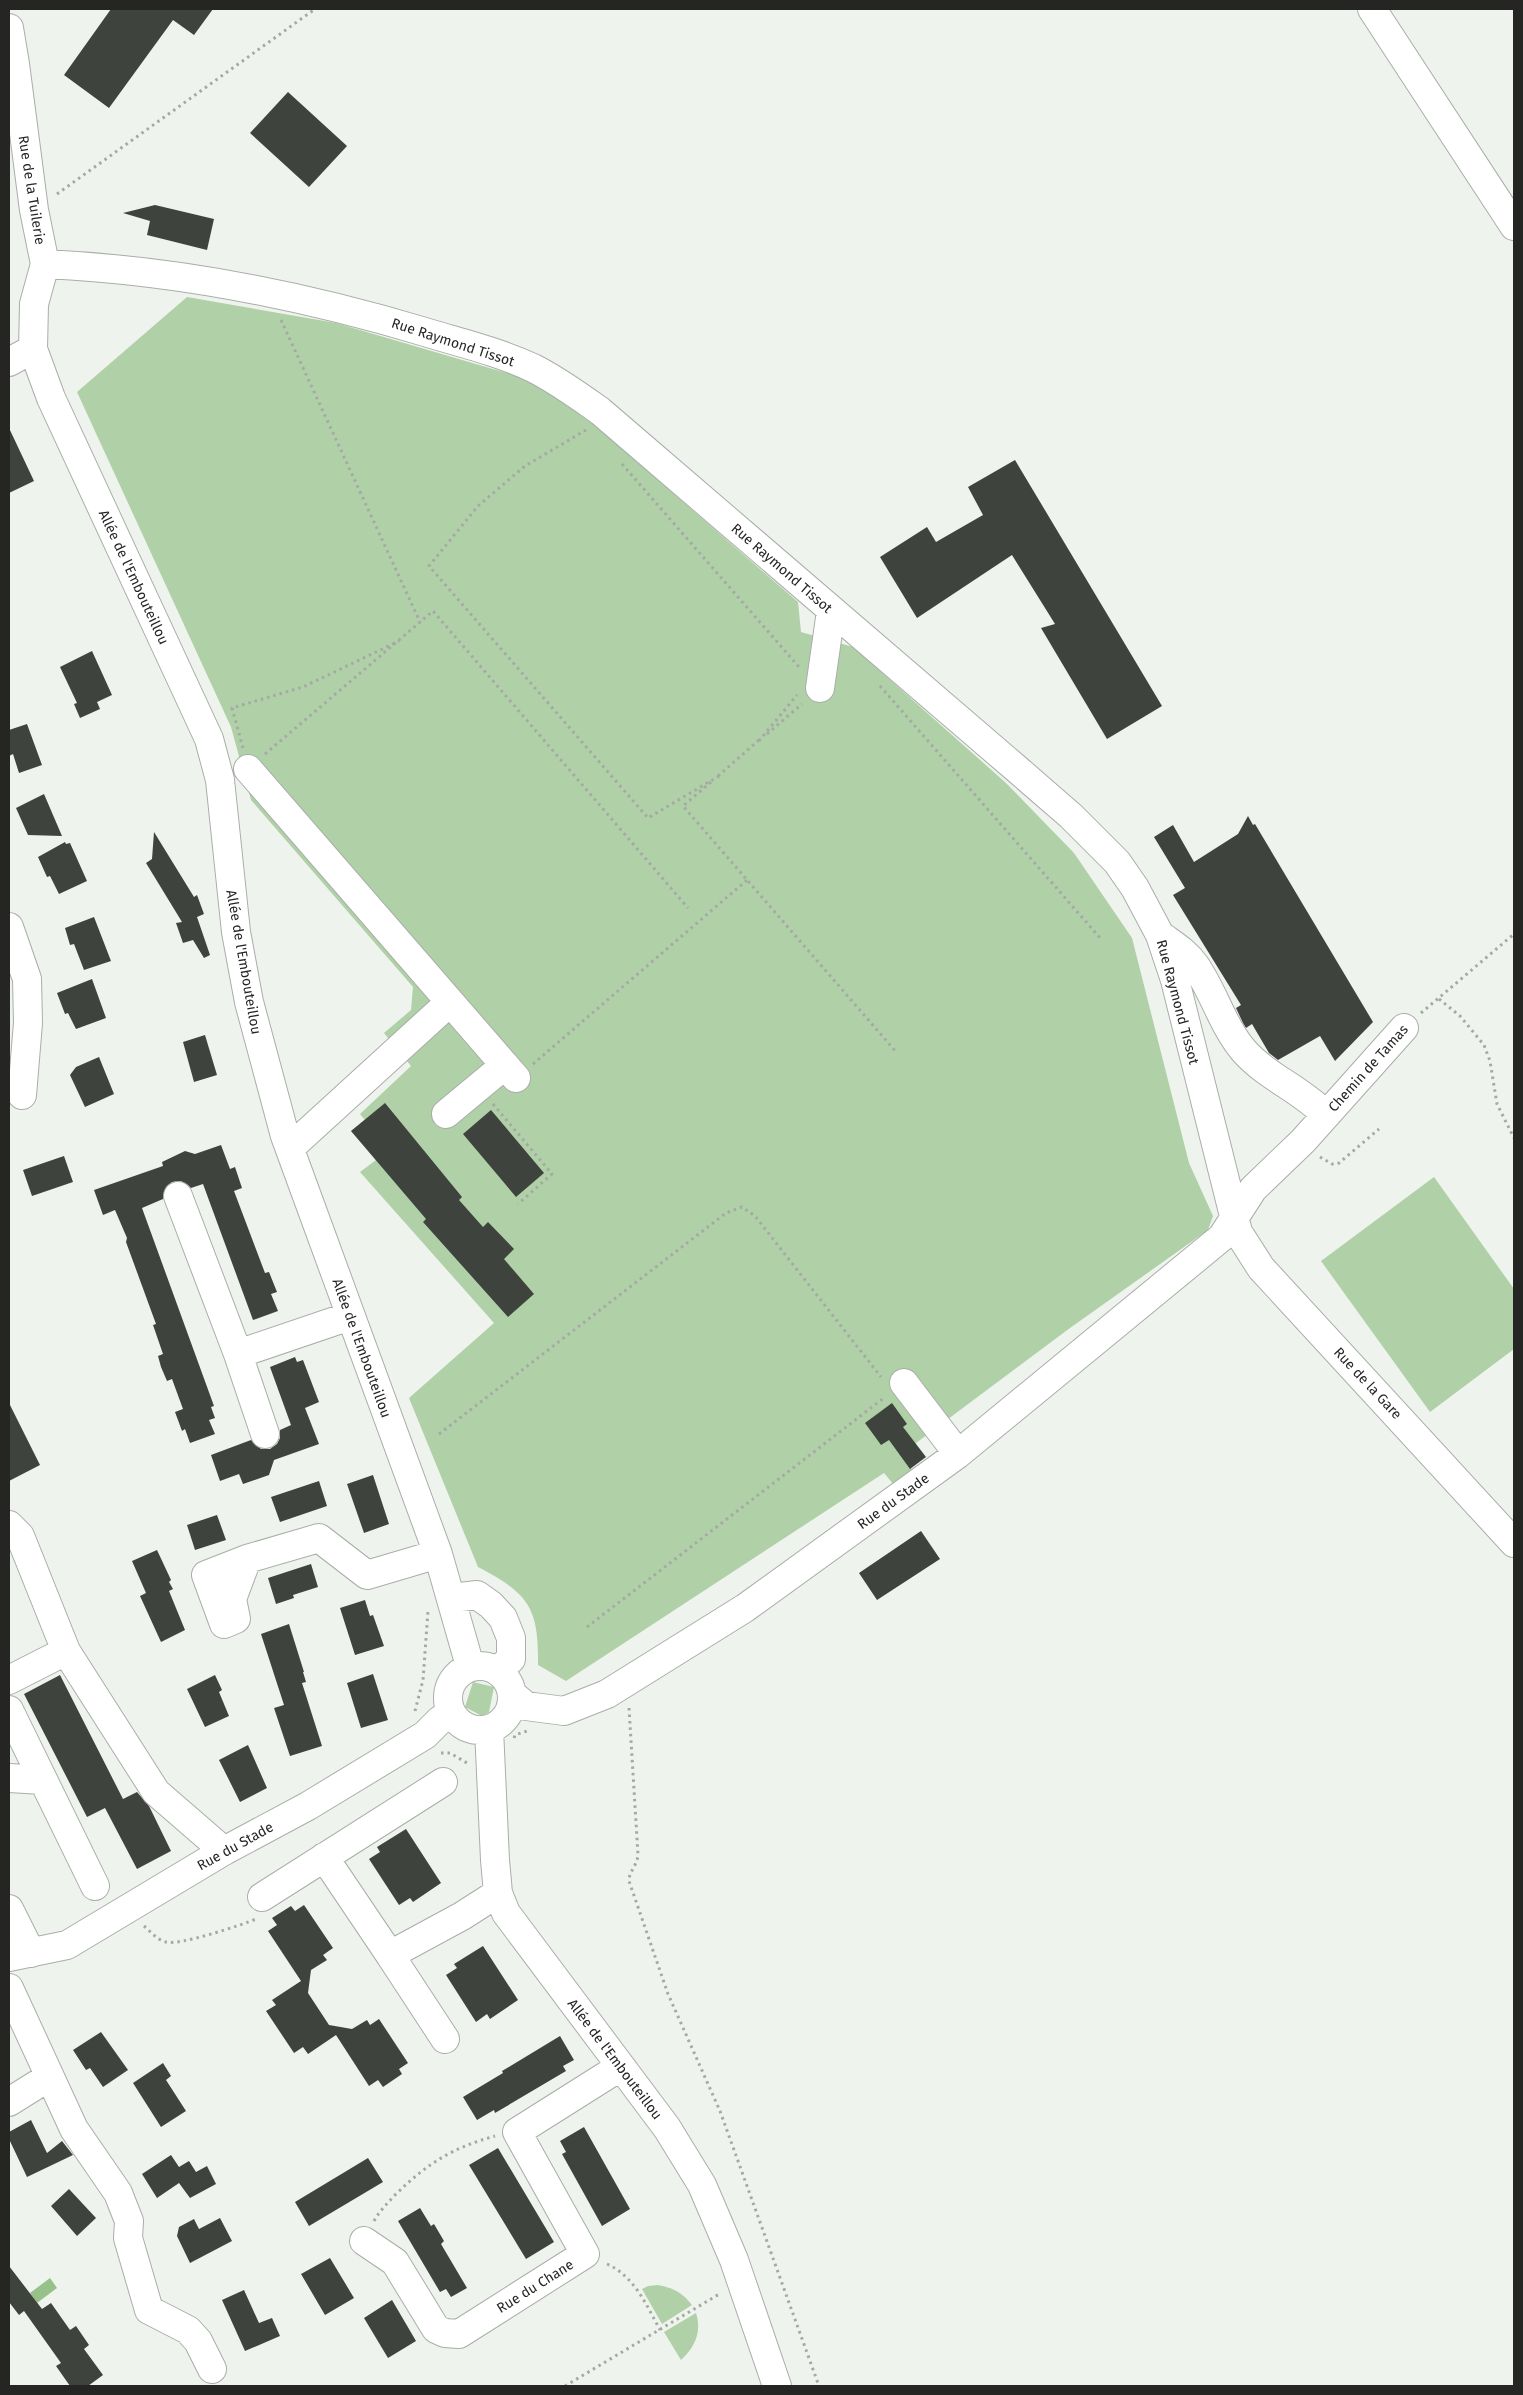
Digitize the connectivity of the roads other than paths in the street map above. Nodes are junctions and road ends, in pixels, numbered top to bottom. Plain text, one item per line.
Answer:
1 (1372, 9) edge
2 (9, 28) edge
3 (1514, 226) edge
4 (45, 264) junction
5 (33, 349) junction
6 (9, 362) edge
7 (831, 611) junction
8 (809, 683) road end
9 (248, 769) road end
10 (9, 927) edge
11 (1160, 935) junction
12 (450, 1002) junction
13 (1404, 1028) road end
14 (22, 1095) dead end
15 (446, 1114) dead end
16 (1326, 1115) junction
17 (290, 1148) junction
18 (178, 1196) dead end
19 (1235, 1216) junction
20 (350, 1316) junction
21 (238, 1354) junction
22 (898, 1387) road end
23 (265, 1434) dead end
24 (958, 1454) junction
25 (9, 1525) edge
26 (1514, 1543) edge
27 (438, 1554) junction
28 (247, 1559) dead end
29 (452, 1598) junction
30 (66, 1651) junction
31 (470, 1666) junction
32 (498, 1670) junction
33 (9, 1680) edge
34 (512, 1695) junction
35 (9, 1710) edge
36 (451, 1714) junction
37 (489, 1729) junction
38 (9, 1778) edge
39 (43, 1780) junction
40 (443, 1782) dead end
41 (224, 1851) junction
42 (324, 1857) junction
43 (95, 1886) dead end
44 (498, 1893) junction
45 (262, 1897) road end
46 (9, 1909) edge
47 (20, 1955) edge
48 (390, 1955) junction
49 (9, 1988) edge
50 (445, 2040) dead end
51 (620, 2067) junction
52 (49, 2077) junction
53 (9, 2102) edge
54 (364, 2242) road end
55 (212, 2370) dead end
56 (778, 2386) edge

1 - 3 street
2 - 4 street, Rue de la Tuilerie
4 - 5 street, Allée de l'Embouteillou
4 - 7 street, Rue Raymond Tissot
5 - 6 street
5 - 17 street, Allée de l'Embouteillou
7 - 8 street
7 - 11 street, Rue Raymond Tissot
9 - 12 street
10 - 14 street
11 - 16 street
11 - 19 street, Rue Raymond Tissot
12 - 15 street
12 - 17 street
13 - 16 street, Chemin de Tamas
16 - 19 street, Chemin de Tamas
17 - 20 street, Allée de l'Embouteillou
18 - 21 street
19 - 24 street, Rue du Stade
19 - 26 street, Rue de la Gare
20 - 21 street
20 - 27 street, Allée de l'Embouteillou
21 - 23 street
22 - 24 street
24 - 34 street, Rue du Stade
25 - 30 street
27 - 28 street
27 - 29 street, Allée de l'Embouteillou
29 - 31 street, Allée de l'Embouteillou
29 - 32 street
30 - 33 street
30 - 41 street
31 - 32 street
31 - 36 street
32 - 34 street
34 - 37 street
35 - 39 street
36 - 37 street
36 - 41 street, Rue du Stade
37 - 44 street, Allée de l'Embouteillou
38 - 39 street
39 - 43 street
40 - 42 street
41 - 47 street, Rue du Stade
42 - 45 street
42 - 48 street
44 - 48 street
44 - 51 street, Allée de l'Embouteillou
46 - 47 street
48 - 50 street
49 - 52 street
51 - 54 street, Rue du Chane
51 - 56 street, Allée de l'Embouteillou
52 - 53 street
52 - 55 street

